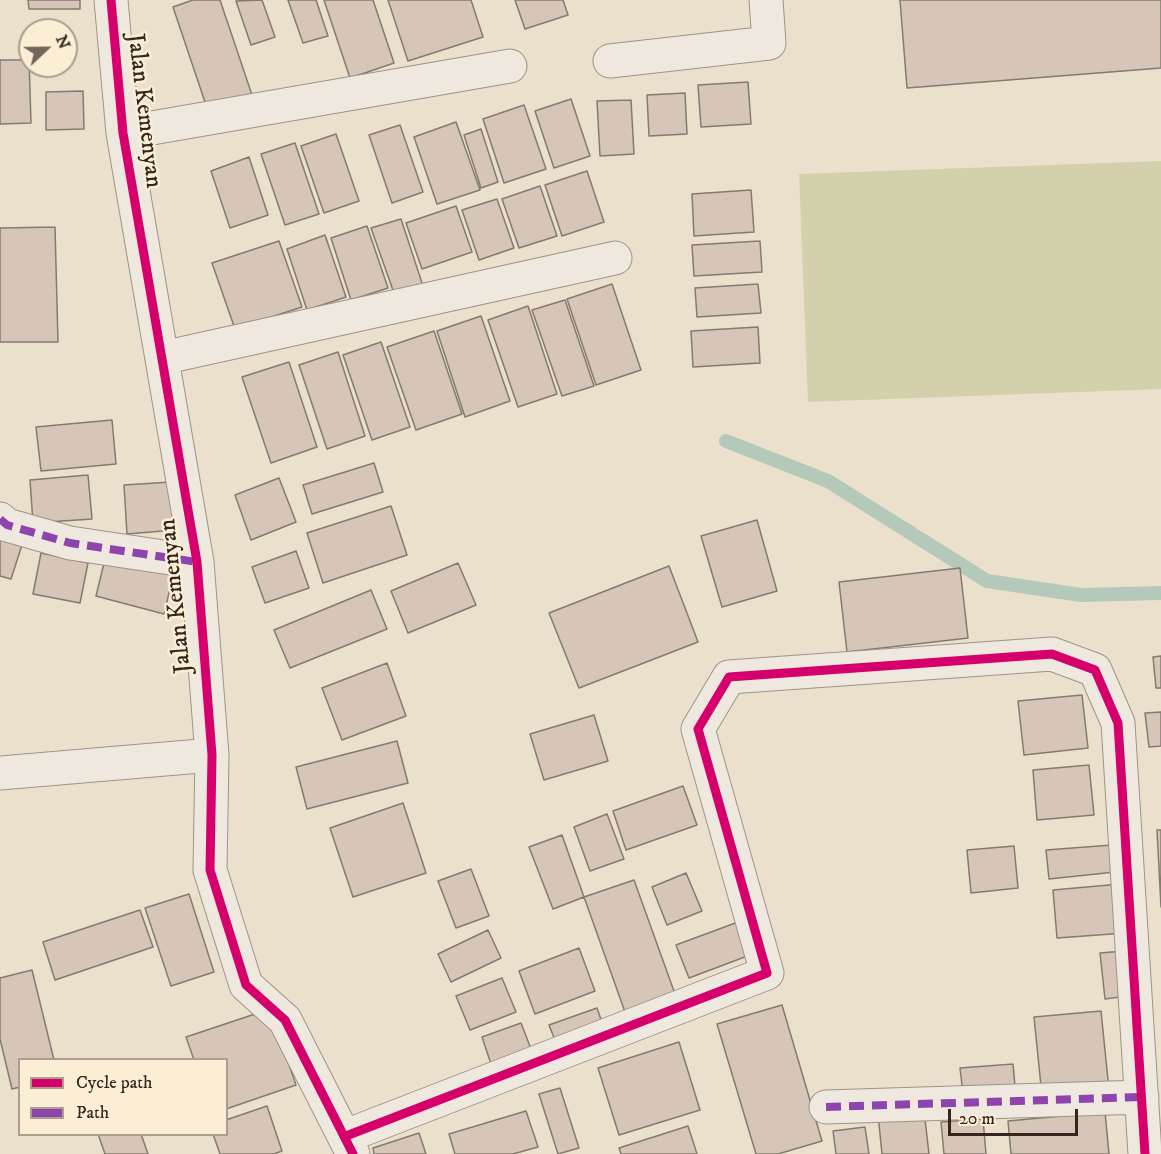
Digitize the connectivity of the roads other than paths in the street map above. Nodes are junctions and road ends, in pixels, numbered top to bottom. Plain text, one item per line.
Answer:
1 (111, 0) edge
2 (766, 0) edge
3 (610, 61) dead end
4 (510, 66) dead end
5 (123, 132) junction
6 (615, 258) dead end
7 (162, 358) junction
8 (0, 519) edge
9 (197, 562) junction
10 (212, 755) junction
11 (0, 773) edge
12 (1142, 1097) junction
13 (826, 1107) dead end
14 (349, 1145) edge
15 (1144, 1154) edge

1 - 5 street, Jalan Kemenyan
2 - 3 street
4 - 5 street
5 - 7 street, Jalan Kemenyan
6 - 7 street
7 - 9 street, Jalan Kemenyan
8 - 9 street
9 - 10 street, Jalan Kemenyan
10 - 11 street
10 - 14 street, Jalan Kemenyan
12 - 13 street
12 - 14 street
12 - 15 street

